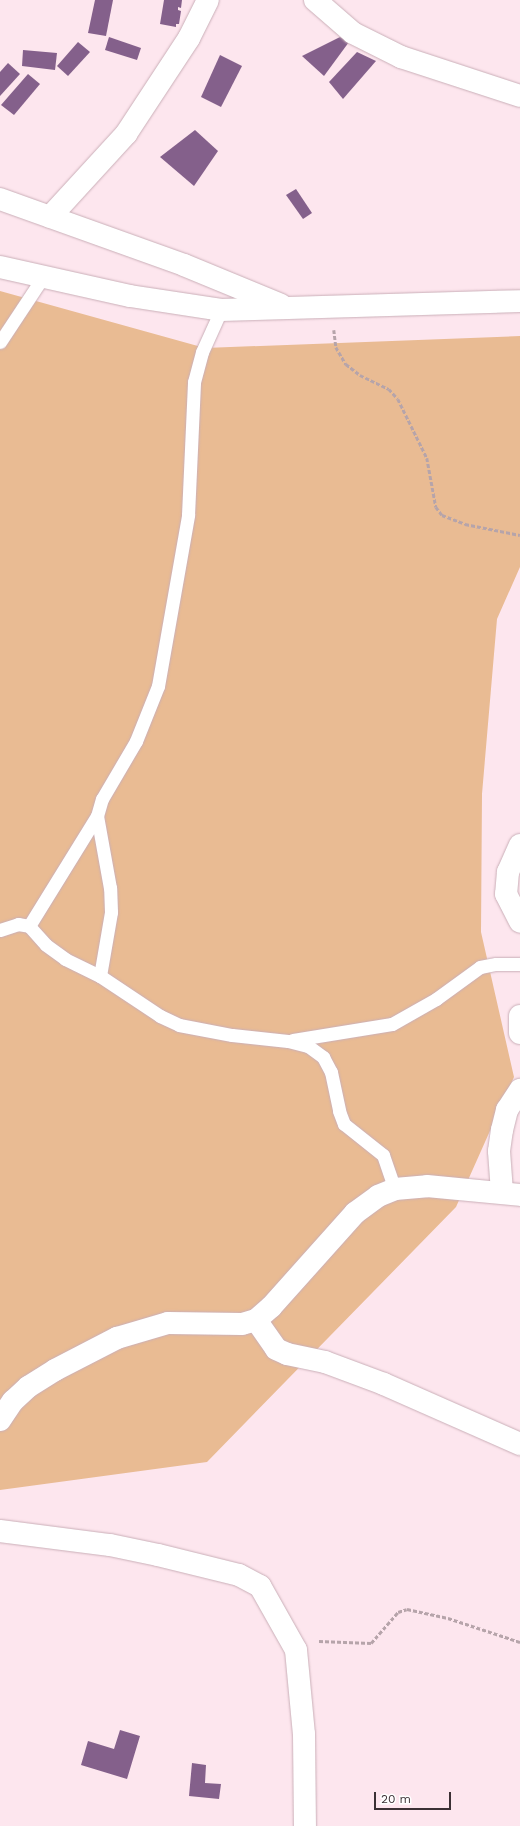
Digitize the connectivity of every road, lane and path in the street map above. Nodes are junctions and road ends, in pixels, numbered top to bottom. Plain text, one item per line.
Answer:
1 (208, 0) edge
2 (315, 0) edge
3 (520, 96) edge
4 (0, 198) edge
5 (50, 217) junction
6 (0, 267) edge
7 (43, 277) junction
8 (520, 301) edge
9 (288, 307) junction
10 (336, 308) junction
11 (221, 310) junction
12 (0, 342) edge
13 (520, 535) edge
14 (97, 816) junction
15 (520, 845) edge
16 (520, 922) edge
17 (29, 926) junction
18 (0, 930) edge
19 (520, 964) edge
20 (100, 976) junction
21 (520, 1016) edge
22 (520, 1033) edge
23 (288, 1040) junction
24 (520, 1090) edge
25 (394, 1189) junction
26 (511, 1194) edge
27 (256, 1320) junction
28 (0, 1420) edge
29 (520, 1444) edge
30 (0, 1530) edge
31 (520, 1642) edge
32 (296, 1650) junction
33 (305, 1826) edge

1 - 5 street
2 - 3 street
4 - 5 street
5 - 9 street
6 - 7 street
7 - 11 street
7 - 12 lane
8 - 10 street
9 - 10 street
9 - 11 street
10 - 13 path
11 - 14 lane
14 - 17 lane
14 - 20 lane
15 - 16 street
17 - 18 lane
17 - 20 lane
19 - 23 lane
20 - 23 lane
21 - 22 street
23 - 25 lane
24 - 26 street
25 - 26 street
25 - 27 street
27 - 28 street
27 - 29 street
30 - 32 street
31 - 32 path
32 - 33 street

